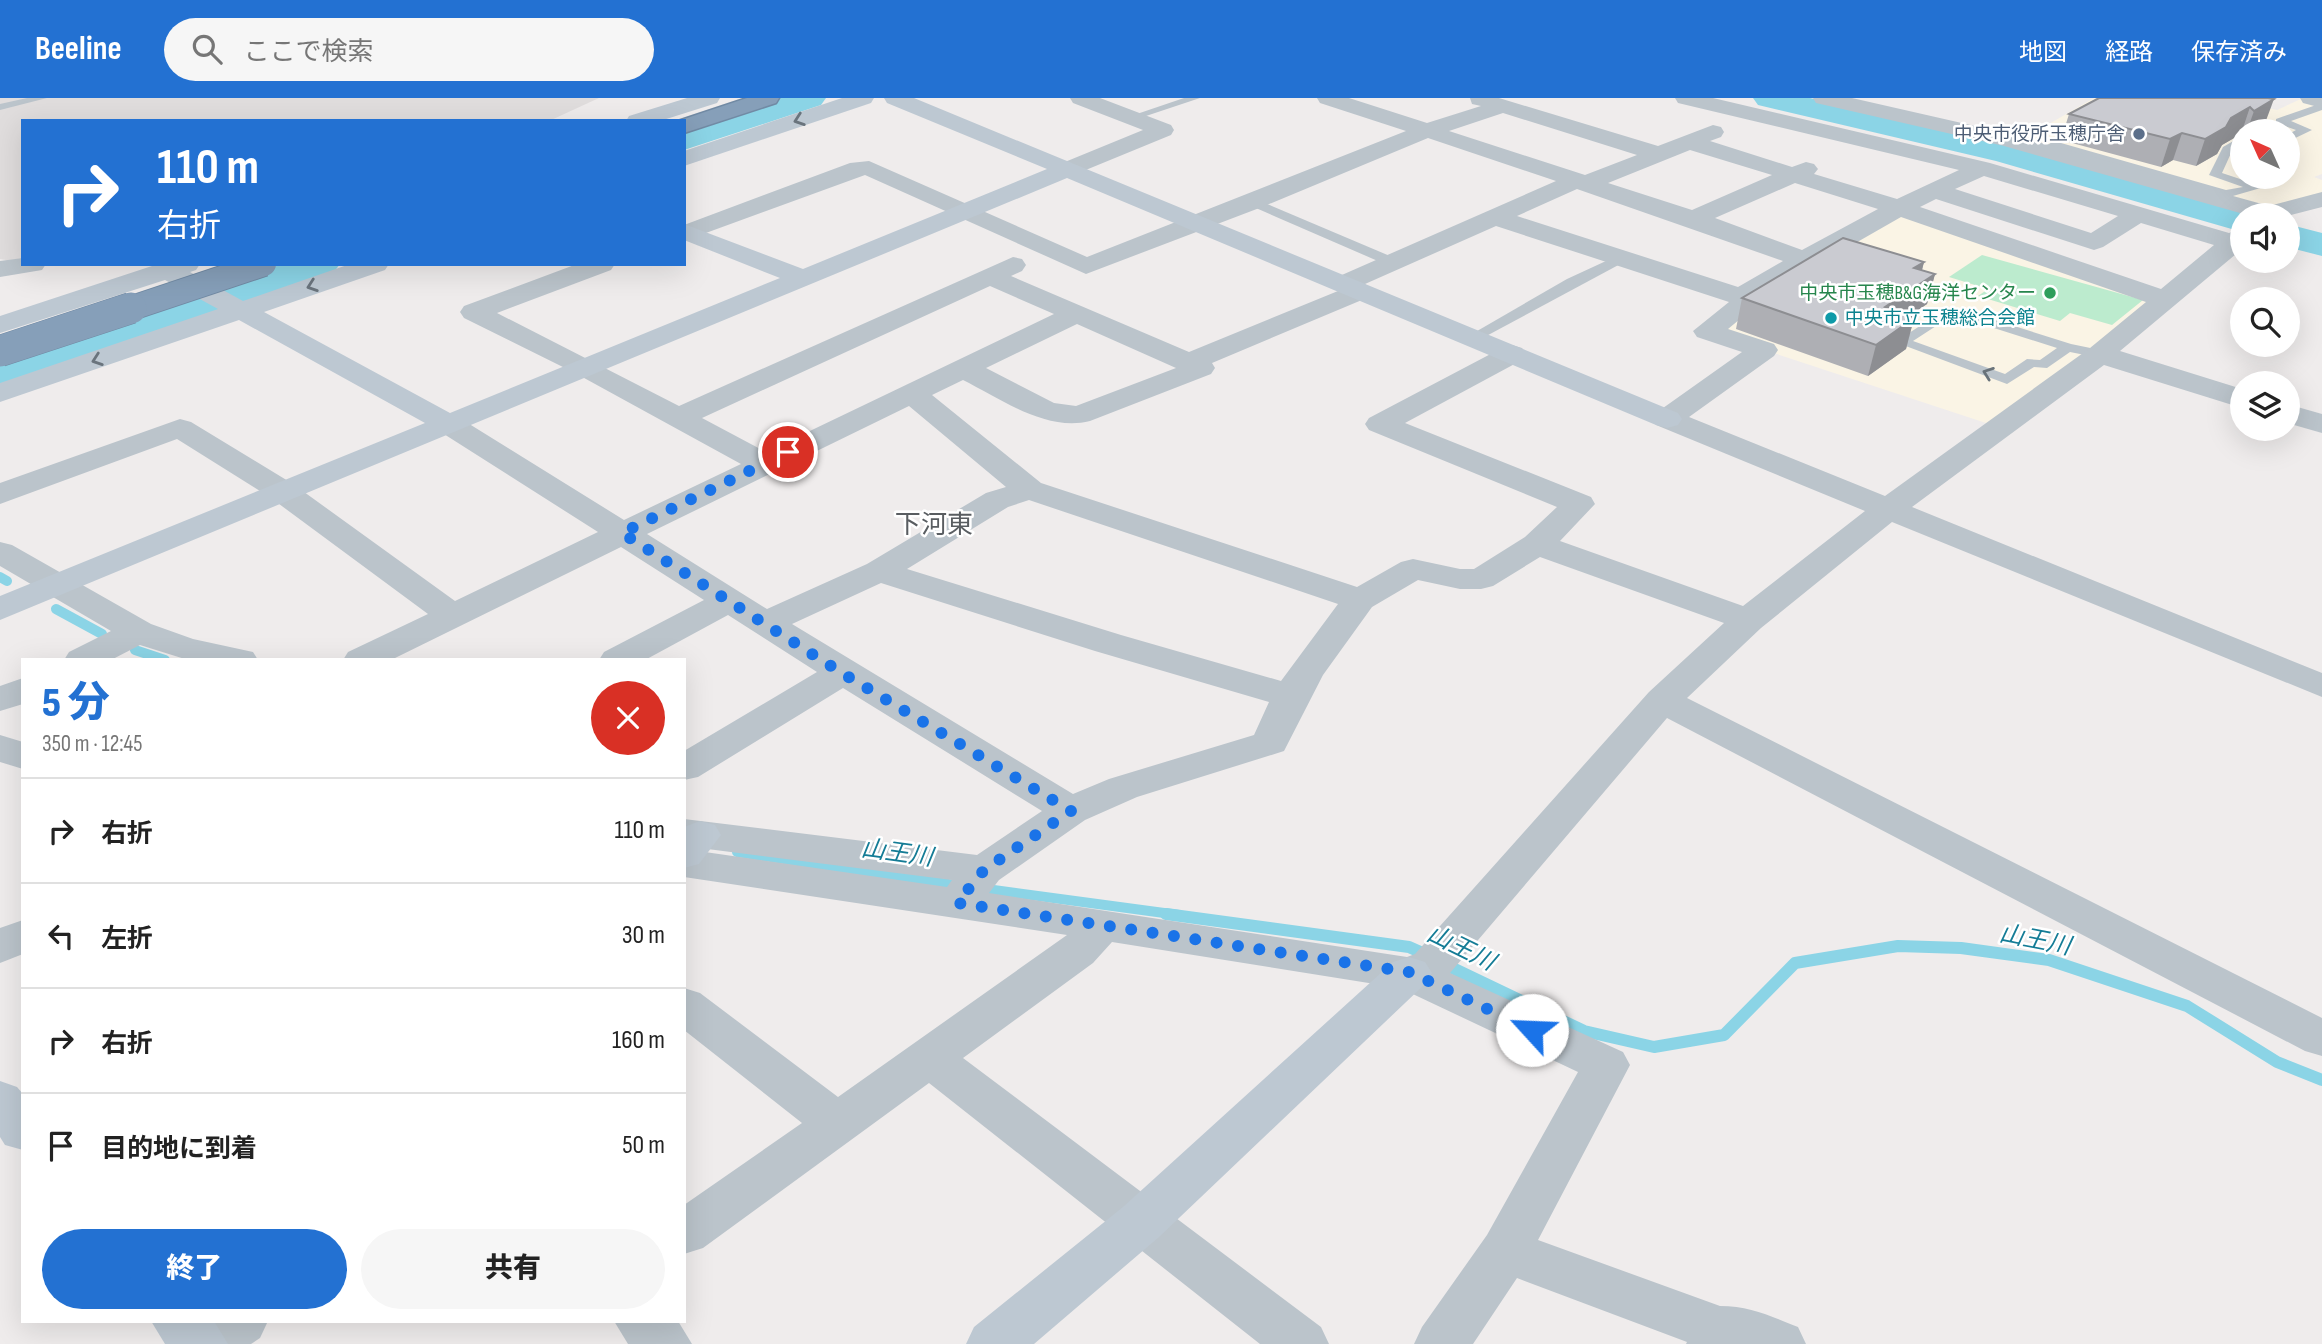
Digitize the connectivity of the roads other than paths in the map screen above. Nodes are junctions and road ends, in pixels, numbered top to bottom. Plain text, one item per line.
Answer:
1 (42, 98) edge
2 (709, 98) edge
3 (737, 98) edge
4 (768, 98) edge
5 (863, 98) edge
6 (895, 98) edge
7 (1081, 98) edge
8 (1195, 98) edge
9 (1328, 98) edge
10 (1478, 98) edge
11 (1686, 98) edge
12 (1824, 98) edge
13 (2311, 98) edge
14 (843, 102) edge
15 (2322, 104) edge
16 (1503, 106) junction
17 (0, 107) edge
18 (1770, 108) junction
19 (1133, 117) junction
20 (643, 119) edge
21 (673, 119) edge
22 (2285, 119) edge
23 (686, 125) edge
24 (1426, 131) junction
25 (1866, 141) junction
26 (1689, 142) junction
27 (2230, 147) edge
28 (2045, 150) junction
29 (1659, 154) junction
30 (686, 158) edge
31 (1982, 168) junction
32 (1068, 169) junction
33 (1795, 174) junction
34 (2230, 179) edge
35 (1580, 183) junction
36 (2249, 189) edge
37 (1933, 190) junction
38 (2322, 199) edge
39 (1254, 202) junction
40 (1896, 207) junction
41 (2300, 208) edge
42 (963, 212) junction
43 (2139, 214) junction
44 (1495, 217) junction
45 (1693, 219) junction
46 (2230, 219) edge
47 (1196, 222) junction
48 (2230, 225) edge
49 (686, 232) edge
50 (2230, 245) edge
51 (1049, 250) junction
52 (1619, 259) junction
53 (1803, 259) junction
54 (1392, 262) junction
55 (21, 266) edge
56 (170, 266) edge
57 (220, 266) edge
58 (258, 266) edge
59 (368, 266) edge
60 (597, 266) edge
61 (0, 269) edge
62 (990, 276) junction
63 (800, 277) junction
64 (1352, 287) junction
65 (1741, 297) junction
66 (223, 300) junction
67 (2166, 300) junction
68 (1076, 314) junction
69 (0, 325) edge
70 (0, 338) edge
71 (1472, 338) junction
72 (0, 351) edge
73 (2084, 351) junction
74 (1512, 354) junction
75 (1189, 363) junction
76 (585, 367) junction
77 (963, 368) junction
78 (0, 393) edge
79 (911, 393) junction
80 (2230, 395) edge
81 (2300, 417) edge
82 (677, 418) junction
83 (1668, 419) junction
84 (447, 424) junction
85 (2322, 424) edge
86 (763, 463) junction
87 (1030, 490) junction
88 (282, 491) junction
89 (0, 494) edge
90 (1887, 510) junction
91 (622, 533) junction
92 (1537, 544) junction
93 (0, 552) edge
94 (879, 570) junction
95 (56, 586) junction
96 (1360, 600) junction
97 (728, 601) junction
98 (0, 609) edge
99 (452, 615) junction
100 (1748, 620) junction
101 (765, 623) junction
102 (138, 632) junction
103 (86, 658) edge
104 (231, 658) edge
105 (365, 658) edge
106 (621, 658) edge
107 (842, 673) junction
108 (2322, 685) edge
109 (21, 690) edge
110 (1291, 696) junction
111 (0, 700) edge
112 (1662, 700) junction
113 (0, 747) edge
114 (21, 756) edge
115 (686, 767) edge
116 (1071, 811) junction
117 (690, 844) edge
118 (971, 887) junction
119 (1101, 927) junction
120 (21, 936) edge
121 (0, 947) edge
122 (1430, 960) junction
123 (686, 1007) edge
124 (2322, 1039) edge
125 (931, 1059) junction
126 (838, 1124) junction
127 (1141, 1222) junction
128 (686, 1232) edge
129 (1506, 1251) junction
130 (180, 1323) edge
131 (238, 1323) edge
132 (643, 1323) edge
133 (1717, 1337) edge
134 (200, 1344) edge
135 (207, 1344) edge
136 (664, 1344) edge
137 (994, 1344) edge
138 (1301, 1344) edge
139 (1442, 1344) edge
140 (1778, 1344) edge

1 - 17 lane
2 - 20 street
3 - 21 highway
4 - 23 highway
5 - 14 street
6 - 32 street
7 - 19 street
8 - 19 lane
9 - 24 street
10 - 16 street
11 - 18 street
12 - 28 street
13 - 15 street
14 -> 30 street
15 - 22 lane
16 - 24 street
16 - 29 street
18 - 25 street
18 - 26 street
19 - 32 street
24 - 35 street
24 - 39 street
25 - 31 street
25 - 33 street
26 - 29 street
26 - 33 street
27 - 34 lane
28 - 36 lane
28 - 46 street
29 - 35 street
31 - 37 street
31 - 43 street
32 - 42 street
32 - 47 street
33 - 40 street
33 - 45 street
35 - 44 street
35 - 45 street
37 - 40 street
37 - 43 street
38 - 41 street
39 - 47 street
39 - 54 lane
40 - 53 street
40 - 67 street
42 - 49 street
42 - 51 street
42 - 63 street
43 - 48 street
44 - 52 street
44 - 54 street
45 - 53 street
47 - 51 street
47 - 64 street
49 - 63 street
50 - 67 street
51 - 62 street
52 - 65 street
52 - 71 lane
53 - 65 street
54 - 64 street
55 - 61 street
56 - 66 street
56 - 69 street
57 - 70 highway
58 - 72 highway, bridge
59 -> 66 street
60 - 76 street
62 - 68 street
62 - 82 street
63 - 76 street
64 - 71 street
64 - 75 street
65 - 83 street
66 -> 78 street
66 - 84 street
67 - 73 street
68 - 75 street
68 - 77 street
71 - 74 street
73 -> 73 lane
73 - 80 street
73 - 90 street
74 - 83 street
74 - 92 street
75 - 77 street
76 - 82 street
76 - 84 street
77 - 79 street
79 - 86 street
79 - 87 street
81 - 85 street
82 - 86 street
83 - 90 street
84 - 88 street
84 - 91 street
86 - 91 street
87 - 94 street
87 - 96 street
88 - 89 street
88 - 95 street
88 - 99 street
90 - 100 street
90 - 108 street
91 - 97 street
91 - 99 street
92 - 96 street
92 - 100 street
93 - 95 street
94 - 101 street
94 - 110 street
95 - 98 street
95 - 102 street
96 - 110 street
97 - 101 street
97 - 106 street
99 - 105 street
100 - 112 street
101 - 107 street
102 - 103 street
102 - 104 street
107 - 115 street
107 - 116 street
109 - 111 street
110 - 116 street
112 - 122 street
112 - 124 street
113 - 114 street
116 - 118 street
117 - 118 street
118 - 119 street
119 - 122 street
119 - 125 street
120 - 121 street
122 - 127 street
122 - 129 street
123 - 126 street
125 - 126 street
125 - 127 street
126 - 128 street
127 - 137 street
127 - 138 street
129 - 133 street
129 - 139 street
130 - 134 street
131 - 135 street
132 - 136 street
133 - 140 street

